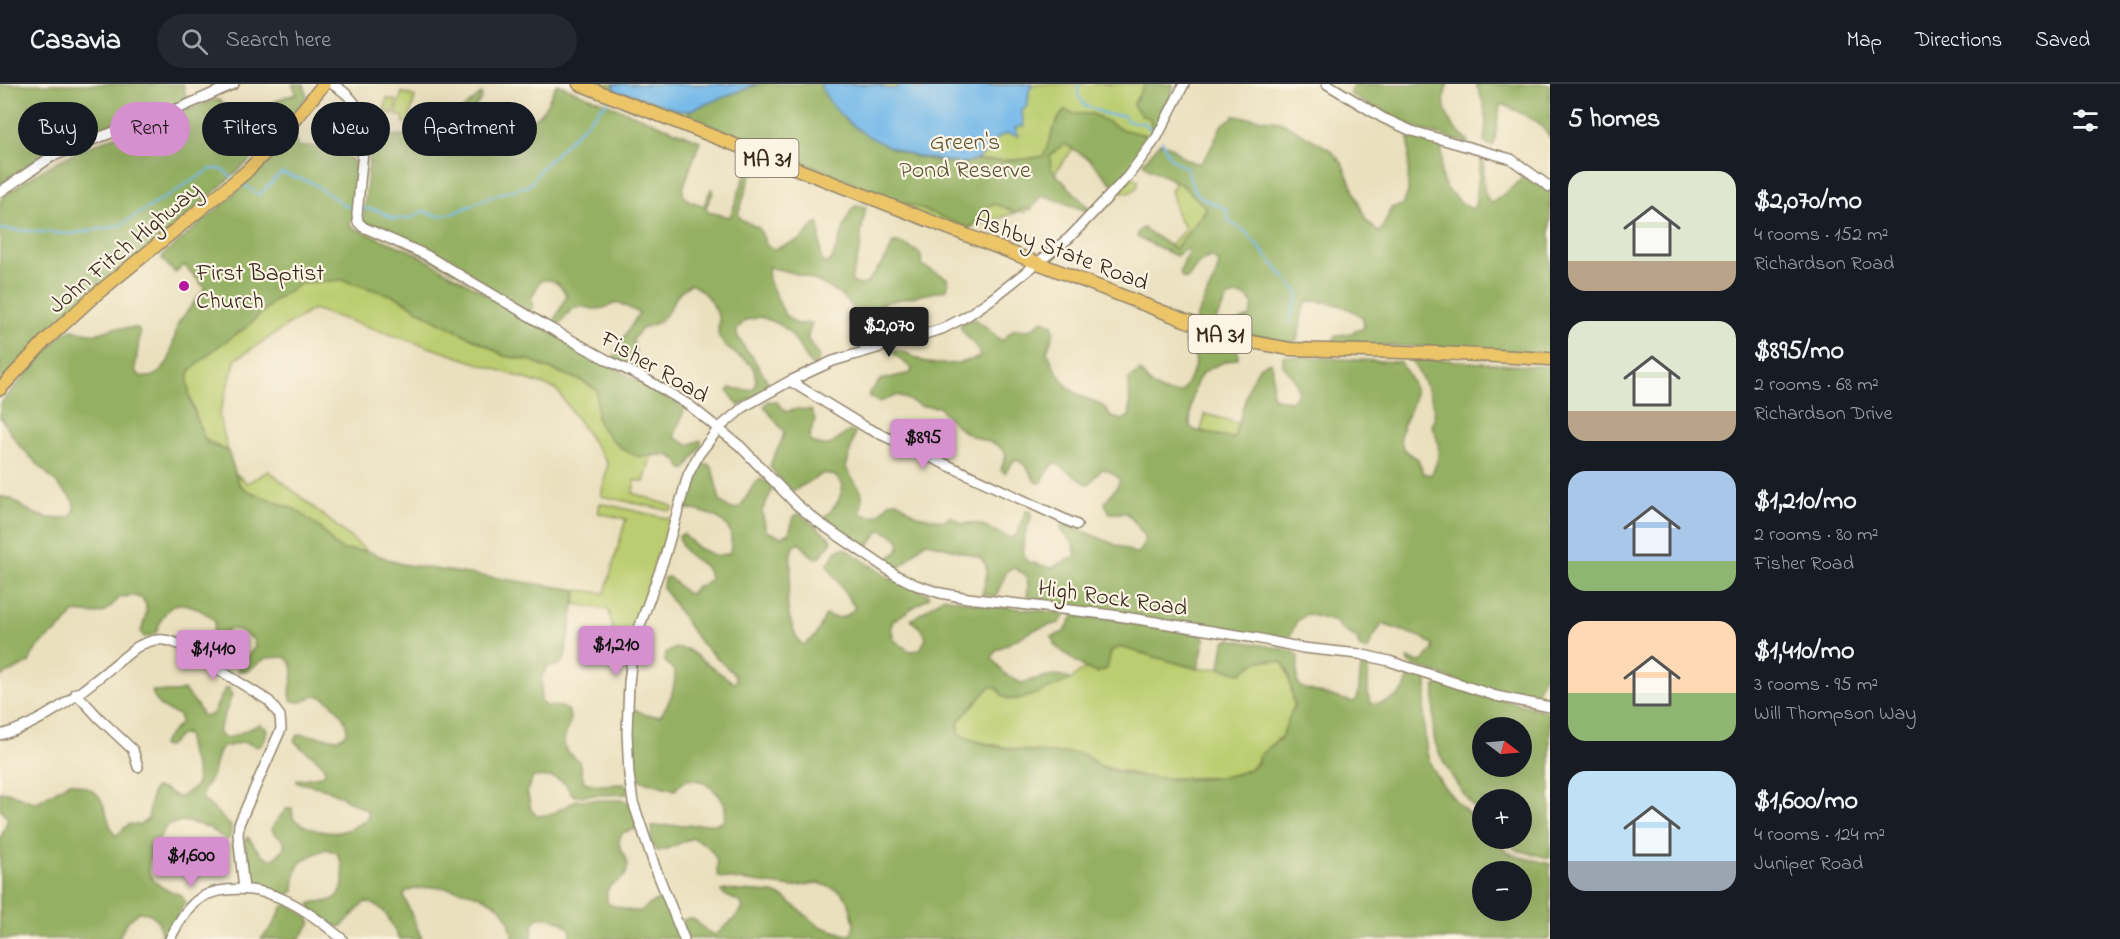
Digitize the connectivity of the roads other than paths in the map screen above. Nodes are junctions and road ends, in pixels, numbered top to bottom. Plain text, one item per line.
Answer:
1 (234, 84) edge
2 (324, 84) edge
3 (332, 84) edge
4 (579, 84) edge
5 (1184, 84) edge
6 (1327, 84) edge
7 (1550, 187) edge
8 (0, 192) edge
9 (1037, 262) junction
10 (1550, 359) edge
11 (790, 381) junction
12 (0, 389) edge
13 (719, 428) junction
14 (1077, 525) dead end
15 (76, 693) junction
16 (1550, 707) edge
17 (0, 735) edge
18 (138, 767) dead end
19 (244, 889) junction
20 (170, 939) edge
21 (342, 939) edge
22 (684, 939) edge

1 - 8 street
2 - 12 main road, John Fitch Highway
3 - 13 street, Fisher Road
4 - 9 main road, Ashby State Road / MA 31
5 - 9 street
6 - 7 street
9 - 10 main road, Ashby State Road / MA 31
9 - 11 street
11 - 13 street
11 - 14 street
13 - 16 street, High Rock Road
13 - 22 street, Fisher Road
15 - 17 street
15 - 18 street
15 - 19 street
19 - 20 street
19 - 21 street

